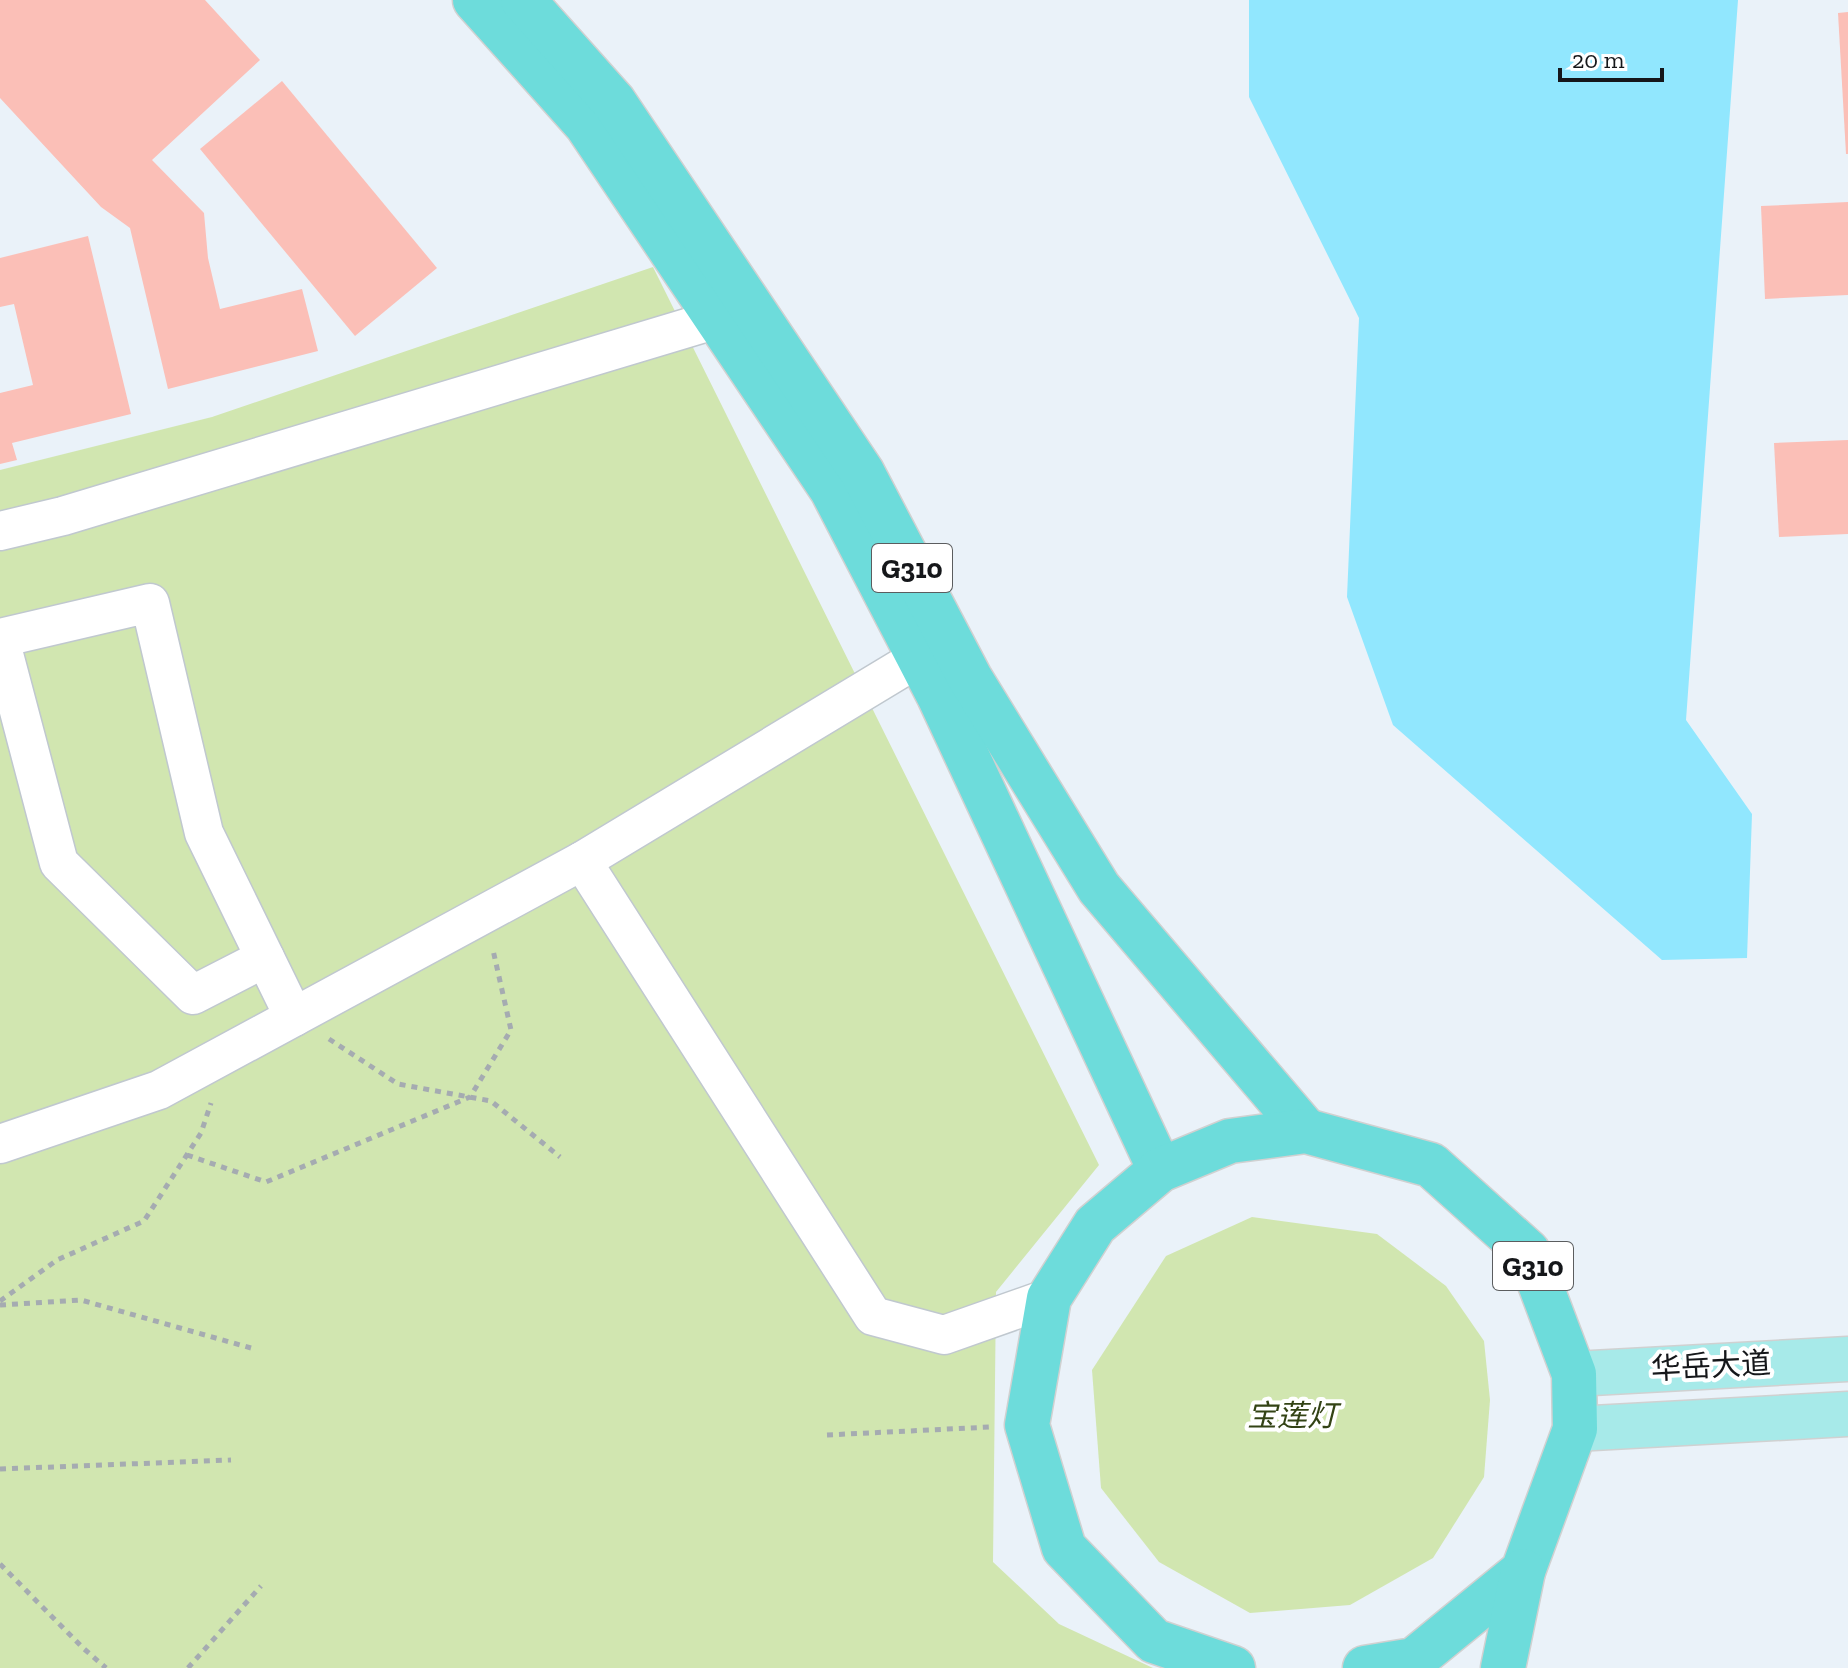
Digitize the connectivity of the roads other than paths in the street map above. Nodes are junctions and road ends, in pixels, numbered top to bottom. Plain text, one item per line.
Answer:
1 (475, 0) edge
2 (523, 0) edge
3 (717, 319) junction
4 (0, 531) edge
5 (0, 639) edge
6 (934, 648) junction
7 (582, 861) junction
8 (265, 958) junction
9 (294, 1017) junction
10 (1306, 1131) junction
11 (0, 1144) edge
12 (1160, 1170) junction
13 (1049, 1298) junction
14 (1848, 1359) edge
15 (1574, 1374) junction
16 (1848, 1414) edge
17 (1575, 1429) junction
18 (1523, 1571) junction
19 (1233, 1668) edge
20 (1365, 1668) edge
21 (1503, 1668) edge

1 - 3 highway, G310
2 - 6 highway, G310
3 - 4 street
3 - 6 highway, G310
5 - 8 street
5 - 8 street
6 - 7 street
6 - 10 highway, G310
6 - 12 highway, G310
7 - 9 street
7 - 13 street
8 - 9 street
9 - 11 street
10 - 12 highway, G310
10 - 15 highway, G310
12 - 13 highway, G310
13 - 19 highway, G310
14 - 15 main road, 华岳大道
15 - 17 highway, G310
16 - 17 main road, 华岳大道
17 - 18 highway, G310
18 - 20 highway
18 - 21 highway, G310

